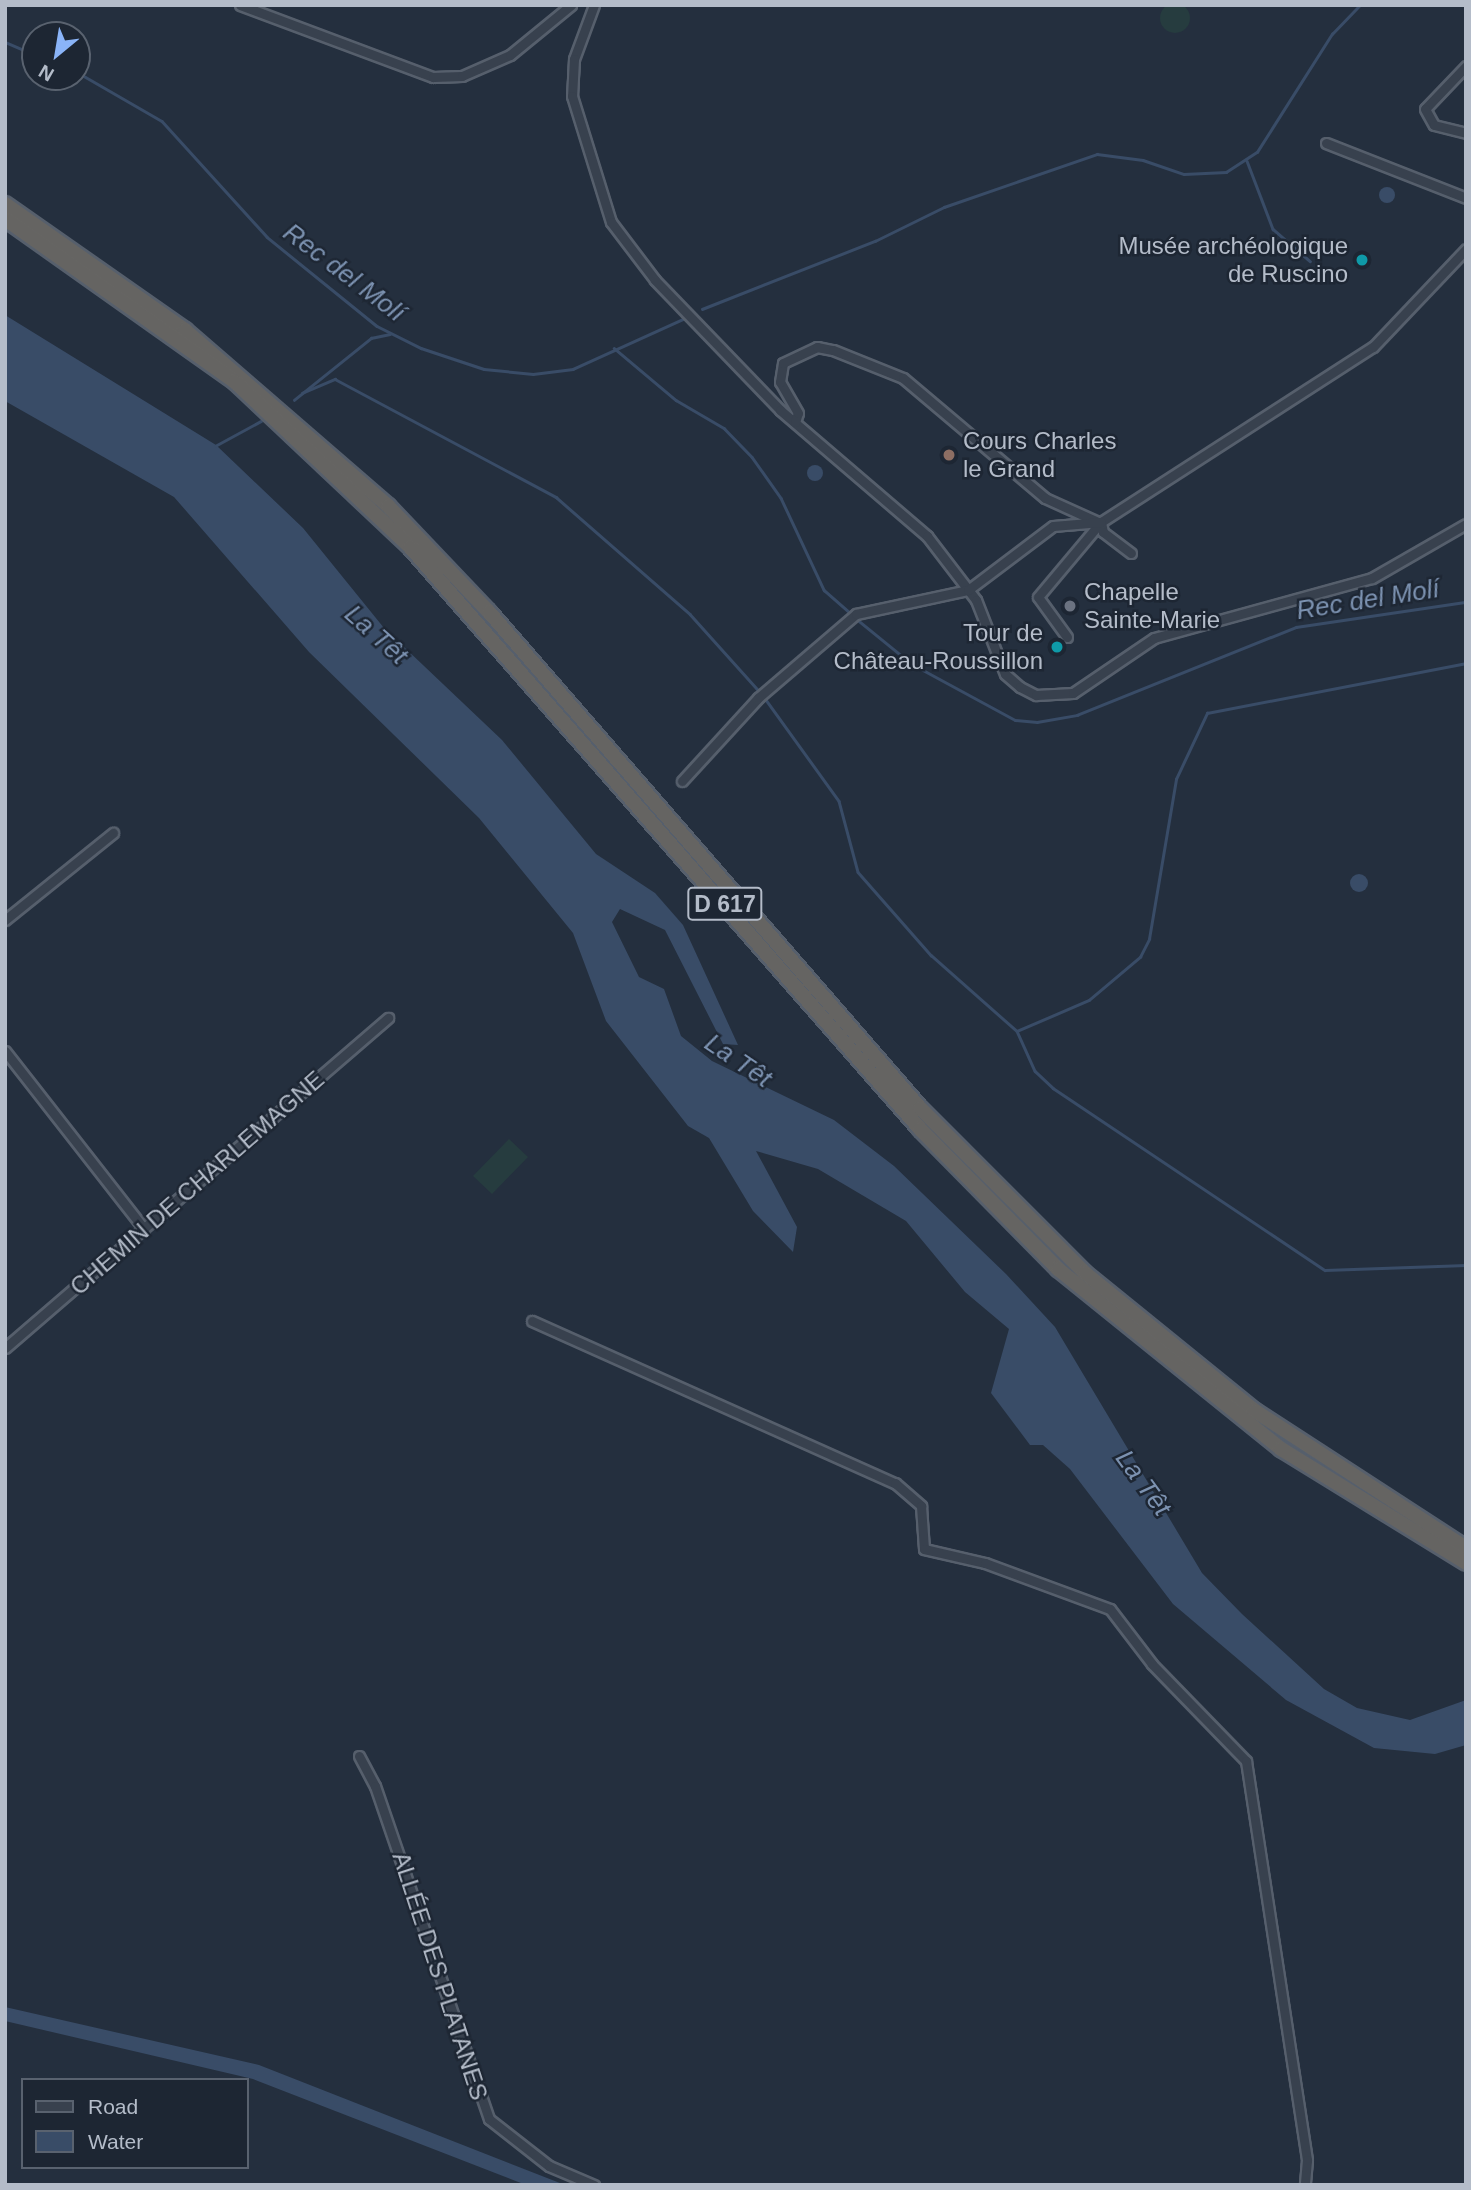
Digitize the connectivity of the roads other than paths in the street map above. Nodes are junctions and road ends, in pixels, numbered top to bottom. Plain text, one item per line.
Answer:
1 (240, 5) edge
2 (571, 5) edge
3 (594, 5) edge
4 (1466, 65) edge
5 (1466, 134) edge
6 (1326, 143) dead end
7 (1466, 198) edge
8 (5, 204) edge
9 (5, 219) edge
10 (1466, 249) edge
11 (795, 422) junction
12 (1101, 522) junction
13 (1466, 524) edge
14 (1131, 553) dead end
15 (968, 590) junction
16 (1067, 637) dead end
17 (682, 781) dead end
18 (113, 833) dead end
19 (5, 920) edge
20 (388, 1018) dead end
21 (5, 1052) edge
22 (144, 1229) junction
23 (532, 1321) dead end
24 (5, 1348) edge
25 (1466, 1548) edge
26 (1466, 1563) edge
27 (359, 1756) dead end
28 (594, 2185) edge
29 (1305, 2185) edge

1 - 2 street
3 - 11 street
4 - 5 street
6 - 7 street
8 - 25 highway, D 617
9 - 26 highway, D 617
10 - 12 street
11 - 12 street
11 - 15 street
12 - 14 street
12 - 15 street
12 - 16 street
13 - 15 street
15 - 17 street
18 - 19 street
20 - 22 street, CHEMIN DE CHARLEMAGNE
21 - 22 street
22 - 24 street, CHEMIN DE CHARLEMAGNE
23 - 29 street
27 - 28 street, ALLÉE DES PLATANES

